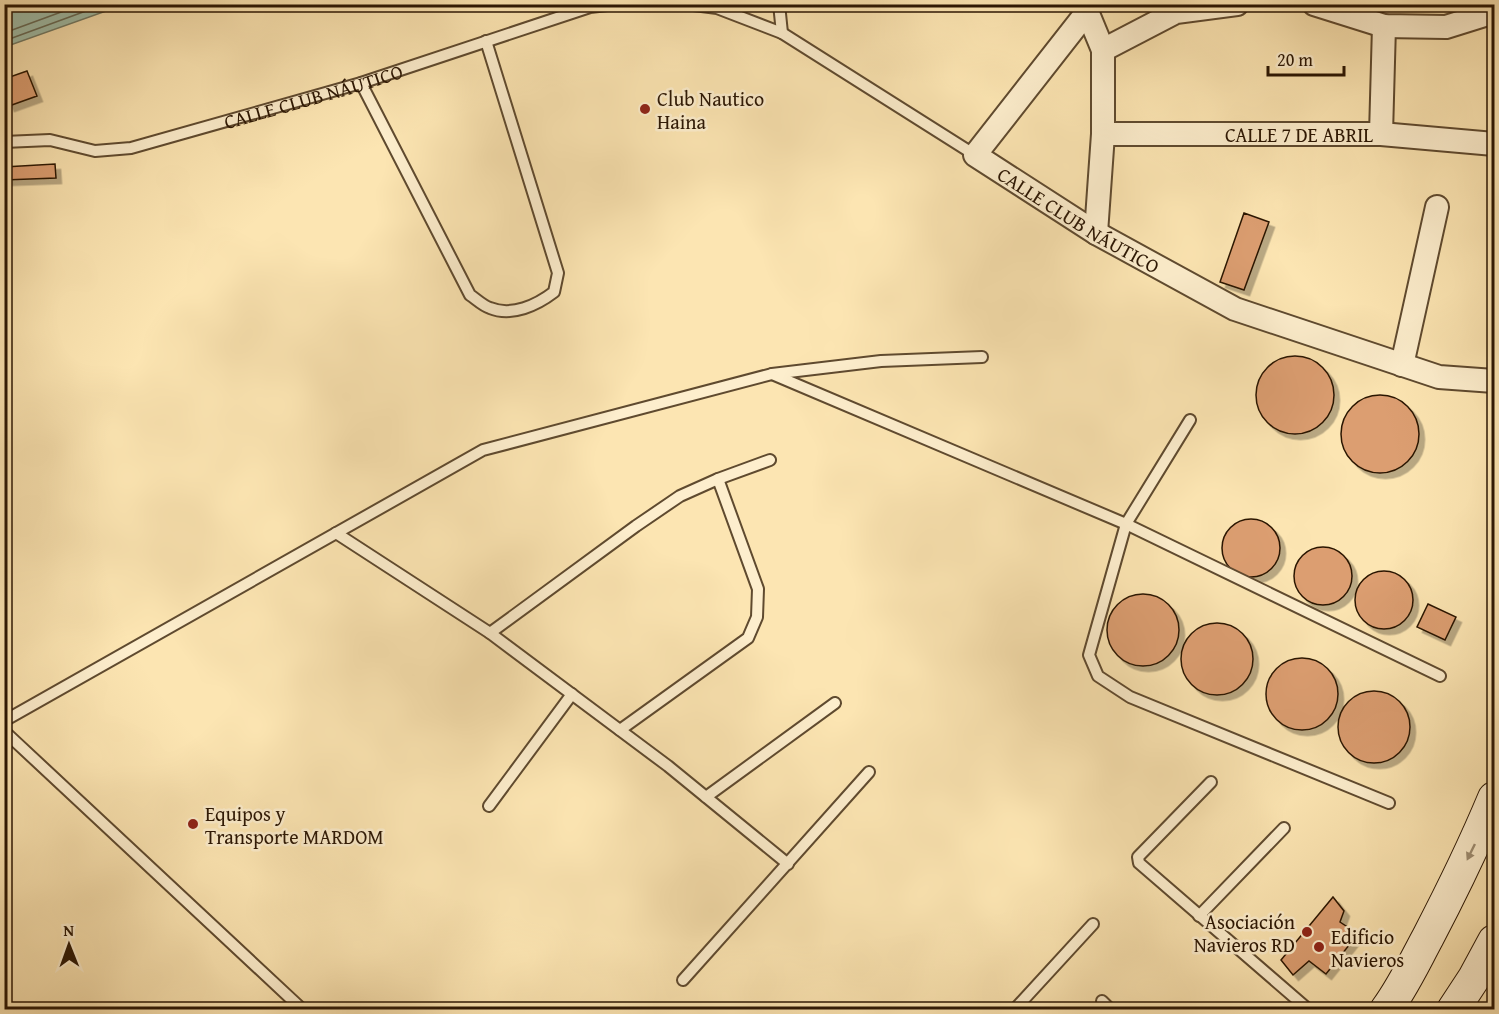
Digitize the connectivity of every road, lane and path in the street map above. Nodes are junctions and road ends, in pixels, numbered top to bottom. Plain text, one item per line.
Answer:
1 (616, 4) edge
2 (686, 4) edge
3 (779, 4) edge
4 (1237, 4) edge
5 (1314, 4) edge
6 (1085, 8) edge
7 (1494, 12) edge
8 (1384, 26) junction
9 (782, 33) junction
10 (486, 40) junction
11 (1103, 50) junction
12 (361, 83) junction
13 (1103, 134) junction
14 (1382, 134) junction
15 (4, 142) edge
16 (1494, 144) edge
17 (975, 155) junction
18 (1437, 207) dead end
19 (1096, 233) junction
20 (981, 357) dead end
21 (1402, 365) junction
22 (772, 374) junction
23 (1494, 381) edge
24 (1190, 420) dead end
25 (770, 460) dead end
26 (718, 479) junction
27 (1126, 524) junction
28 (336, 533) junction
29 (490, 633) junction
30 (1440, 676) dead end
31 (572, 694) junction
32 (835, 703) dead end
33 (4, 722) edge
34 (620, 730) junction
35 (4, 731) edge
36 (869, 772) dead end
37 (1211, 782) dead end
38 (706, 797) junction
39 (1494, 798) edge
40 (1389, 803) dead end
41 (489, 806) dead end
42 (1284, 828) dead end
43 (788, 864) junction
44 (1199, 916) junction
45 (1093, 924) dead end
46 (1494, 941) edge
47 (683, 980) dead end
48 (1102, 1001) dead end
49 (303, 1010) edge
50 (1014, 1010) edge
51 (1111, 1010) edge
52 (1309, 1010) edge
53 (1386, 1010) edge
54 (1454, 1010) edge

1 - 10 lane, CALLE CLUB NÁUTICO
2 - 9 lane, CALLE CLUB NÁUTICO
3 - 9 lane
4 - 11 street
5 - 8 street
6 - 11 street
6 - 17 street
7 - 8 street
8 - 14 street
9 - 17 lane, CALLE CLUB NÁUTICO
10 - 12 lane, CALLE CLUB NÁUTICO
10 - 12 lane
11 - 13 street
12 - 15 lane, CALLE CLUB NÁUTICO
13 - 14 street, CALLE 7 DE ABRIL
13 - 19 street
14 - 16 street, CALLE 7 DE ABRIL
17 - 19 street, CALLE CLUB NÁUTICO
18 - 21 street
19 - 21 street, CALLE CLUB NÁUTICO
20 - 22 lane
21 - 23 street, CALLE CLUB NÁUTICO
22 - 27 lane
22 - 28 lane
24 - 27 lane
25 - 26 lane
26 - 29 lane
26 - 34 lane
27 - 30 lane
27 - 40 lane
28 - 29 lane
28 - 33 lane
29 - 31 lane
31 - 34 lane
31 - 41 lane
32 - 38 lane
34 - 38 lane
35 - 49 lane
36 - 43 lane
37 - 44 lane
38 - 43 lane
39 -> 53 street
42 - 44 lane
43 - 47 lane
44 - 52 lane
45 - 50 lane
46 - 54 street
48 - 51 lane

